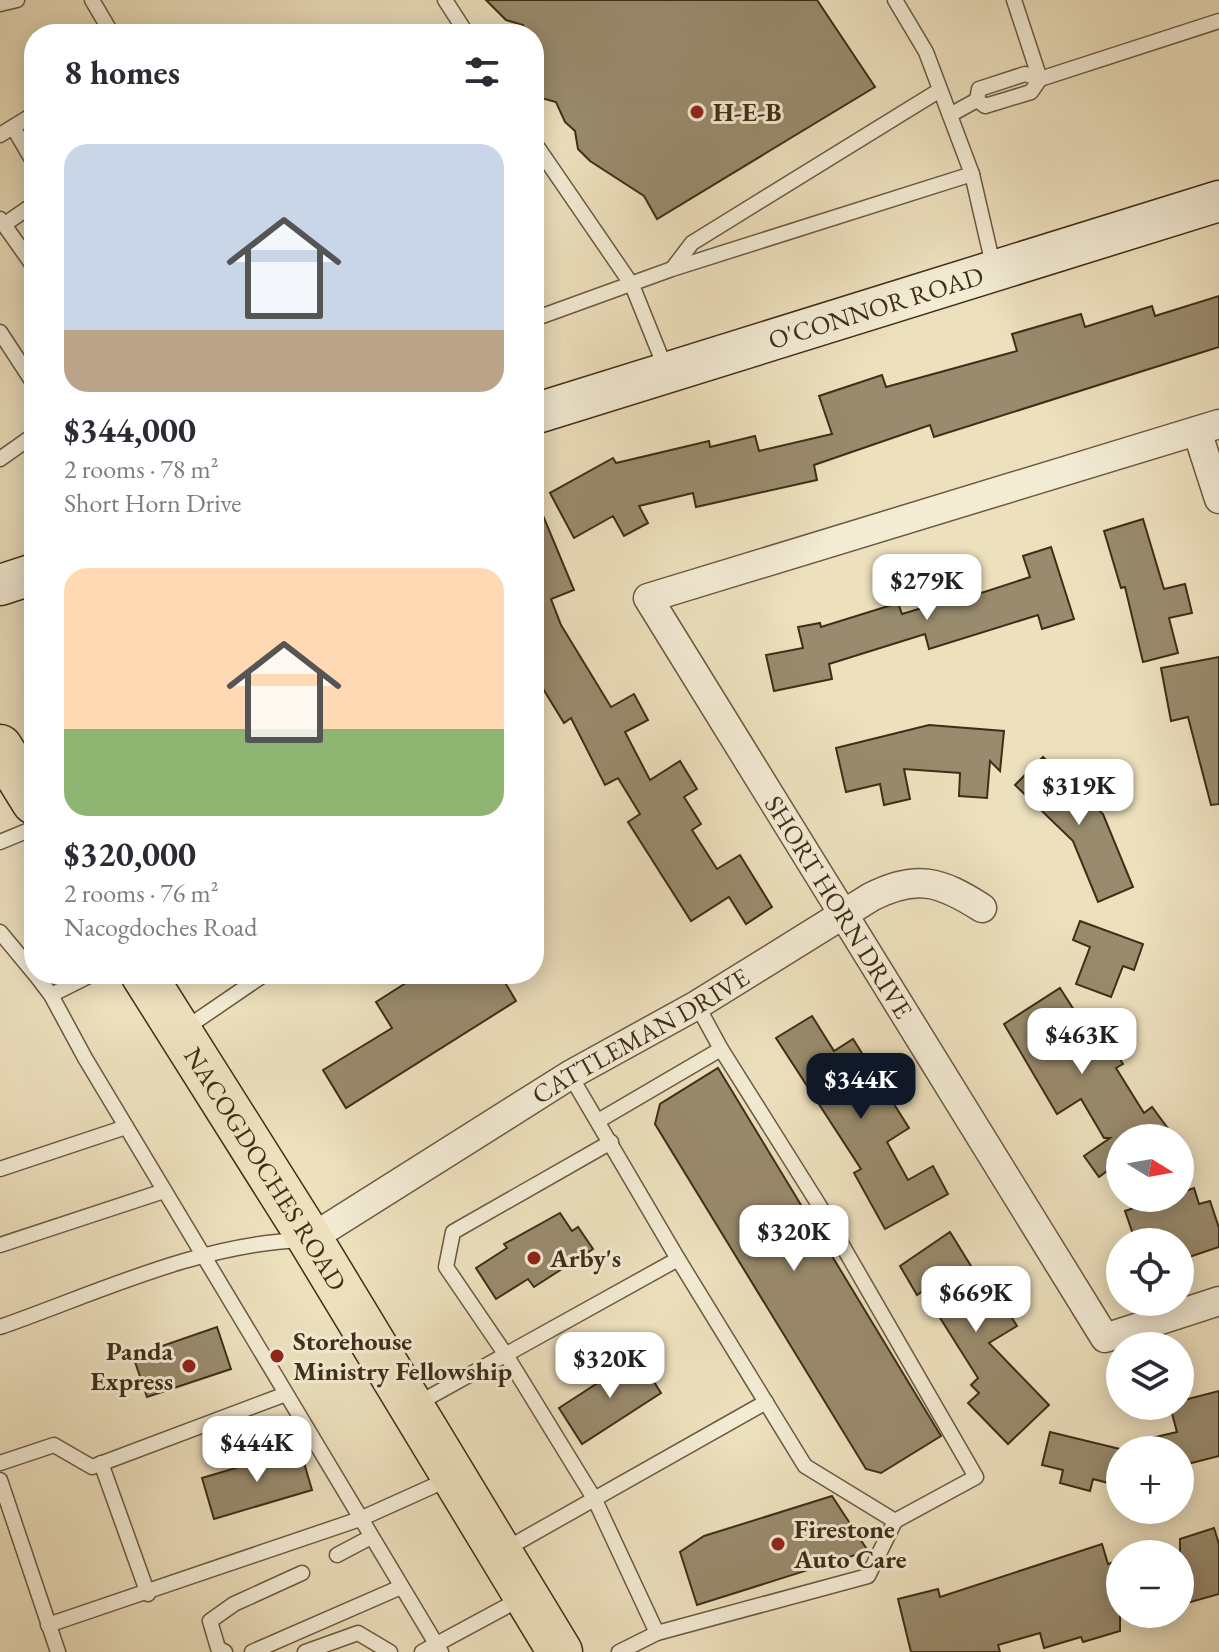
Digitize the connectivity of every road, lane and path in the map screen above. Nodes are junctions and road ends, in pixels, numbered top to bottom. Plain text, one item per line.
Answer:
1 (17, 0) edge
2 (92, 0) edge
3 (445, 0) edge
4 (895, 0) edge
5 (1014, 0) edge
6 (0, 4) edge
7 (1219, 21) edge
8 (106, 24) edge
9 (461, 24) edge
10 (1040, 79) junction
11 (940, 90) junction
12 (950, 115) junction
13 (24, 120) edge
14 (7, 131) edge
15 (24, 151) edge
16 (544, 157) edge
17 (972, 174) junction
18 (1219, 201) edge
19 (24, 209) edge
20 (2, 221) edge
21 (24, 253) edge
22 (672, 269) junction
23 (995, 273) junction
24 (632, 285) junction
25 (544, 316) edge
26 (0, 332) edge
27 (24, 369) edge
28 (668, 373) junction
29 (544, 411) edge
30 (1208, 428) edge
31 (24, 442) edge
32 (0, 459) edge
33 (1219, 499) edge
34 (24, 577) edge
35 (0, 585) edge
36 (0, 747) edge
37 (24, 786) edge
38 (24, 832) edge
39 (0, 842) edge
40 (982, 908) dead end
41 (843, 915) junction
42 (0, 932) edge
43 (24, 962) edge
44 (42, 984) edge
45 (73, 984) edge
46 (149, 984) edge
47 (250, 984) edge
48 (51, 995) junction
49 (697, 1005) junction
50 (179, 1033) junction
51 (721, 1049) junction
52 (570, 1075) junction
53 (598, 1121) junction
54 (126, 1127) junction
55 (611, 1142) junction
56 (0, 1169) edge
57 (164, 1191) junction
58 (310, 1239) junction
59 (0, 1245) edge
60 (205, 1255) junction
61 (678, 1259) junction
62 (1219, 1301) edge
63 (0, 1327) edge
64 (506, 1355) junction
65 (286, 1394) junction
66 (766, 1402) junction
67 (411, 1407) junction
68 (0, 1463) edge
69 (101, 1463) junction
70 (455, 1476) junction
71 (0, 1480) edge
72 (595, 1500) junction
73 (360, 1519) junction
74 (895, 1521) junction
75 (371, 1537) junction
76 (500, 1552) junction
77 (337, 1555) dead end
78 (302, 1573) dead end
79 (401, 1587) junction
80 (148, 1594) junction
81 (526, 1596) junction
82 (48, 1625) junction
83 (657, 1633) junction
84 (438, 1647) edge
85 (58, 1652) edge
86 (225, 1652) edge
87 (252, 1652) edge
88 (305, 1652) edge
89 (390, 1652) edge
90 (422, 1652) edge
91 (560, 1652) edge
92 (619, 1652) edge

1 - 6 lane
2 - 8 lane
3 - 9 lane
4 - 11 lane
5 - 10 lane
7 - 10 lane
10 - 12 lane
11 - 12 lane
11 - 22 lane
12 - 17 lane
13 - 14 lane
14 - 15 lane
16 - 24 lane
17 - 22 lane
17 - 23 lane
18 - 23 main road, O'CONNOR ROAD
19 - 20 lane
20 - 21 lane
22 - 24 lane
23 - 28 main road, O'CONNOR ROAD
24 - 25 lane
24 - 28 lane
26 - 27 lane
28 - 29 main road, O'CONNOR ROAD
30 - 33 street
30 - 41 street, SHORT HORN DRIVE
31 - 32 lane
34 - 35 main road
36 - 37 main road
38 - 39 lane
40 - 41 street, CATTLEMAN DRIVE
41 - 49 street, CATTLEMAN DRIVE
41 - 62 street, SHORT HORN DRIVE
42 - 43 lane
44 - 48 lane
45 - 48 lane
46 - 50 main road, NACOGDOCHES ROAD
47 - 50 lane
48 - 54 lane
49 - 51 lane
49 - 52 street, CATTLEMAN DRIVE
50 - 58 main road, NACOGDOCHES ROAD
51 - 53 lane
51 - 74 lane
52 - 53 lane
52 - 58 street, CATTLEMAN DRIVE
53 - 55 lane
54 - 56 lane
54 - 57 lane
55 - 61 lane
55 - 64 lane
57 - 59 lane
57 - 60 lane
58 - 60 lane
58 - 67 main road, NACOGDOCHES ROAD
60 - 63 lane
60 - 65 lane
61 - 64 lane
61 - 66 lane
64 - 67 lane
64 - 72 lane
65 - 69 lane
65 - 73 lane
66 - 72 lane
66 - 74 lane
67 - 70 main road, NACOGDOCHES ROAD
68 - 69 lane
69 - 80 lane
70 - 73 lane
70 - 76 main road, NACOGDOCHES ROAD
71 - 82 lane
72 - 76 lane
72 - 83 lane
73 - 75 lane
73 - 80 lane
74 - 83 lane
75 - 77 lane
75 - 79 lane
76 - 81 main road, NACOGDOCHES ROAD
78 - 86 lane
79 - 84 lane
79 - 87 lane
80 - 82 lane
81 - 84 lane
81 - 91 main road, NACOGDOCHES ROAD
82 - 85 lane
83 - 92 lane
84 - 90 lane
88 - 89 lane

